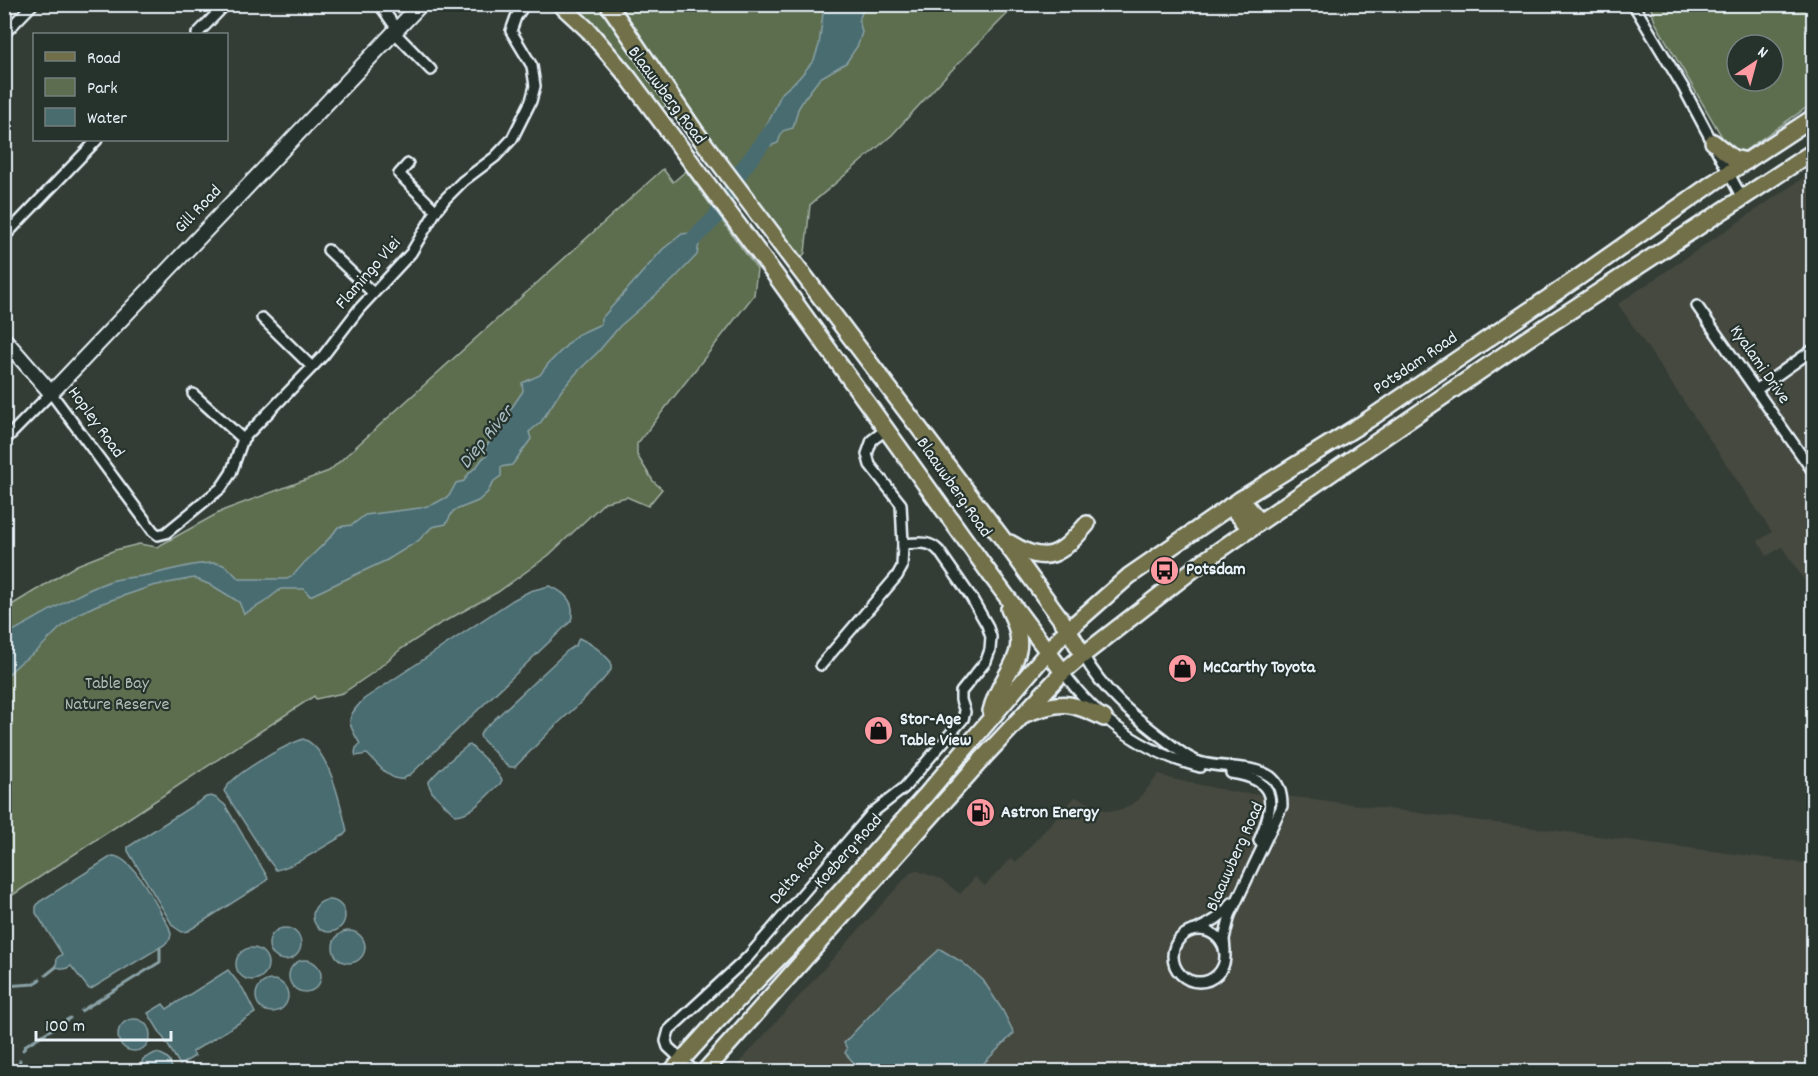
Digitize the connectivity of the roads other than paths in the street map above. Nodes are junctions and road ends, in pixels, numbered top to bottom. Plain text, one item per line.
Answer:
1 (33, 4) edge
2 (226, 4) edge
3 (379, 4) edge
4 (421, 4) edge
5 (525, 4) edge
6 (560, 4) edge
7 (608, 4) edge
8 (1633, 4) edge
9 (395, 30) junction
10 (198, 33) edge
11 (4, 34) edge
12 (431, 70) dead end
13 (1814, 117) edge
14 (96, 141) edge
15 (1713, 142) junction
16 (1814, 151) edge
17 (1747, 161) junction
18 (408, 164) dead end
19 (1728, 173) junction
20 (1742, 198) junction
21 (436, 210) junction
22 (4, 237) edge
23 (328, 250) dead end
24 (374, 293) junction
25 (1697, 306) dead end
26 (262, 318) dead end
27 (4, 339) edge
28 (1814, 349) edge
29 (312, 367) junction
30 (1756, 390) junction
31 (51, 393) junction
32 (193, 394) dead end
33 (887, 429) junction
34 (243, 439) junction
35 (4, 441) edge
36 (1814, 473) edge
37 (1235, 502) junction
38 (1088, 524) dead end
39 (1255, 526) junction
40 (153, 531) joint
41 (1002, 538) junction
42 (903, 543) junction
43 (992, 577) junction
44 (1068, 629) junction
45 (1048, 650) junction
46 (1083, 655) junction
47 (821, 665) dead end
48 (1064, 672) junction
49 (1023, 715) junction
50 (1104, 718) junction
51 (989, 721) junction
52 (1276, 782) junction
53 (1266, 789) junction
54 (1196, 930) junction
55 (1225, 951) junction
56 (681, 1060) junction
57 (671, 1071) edge
58 (695, 1071) edge
59 (704, 1071) edge

1 - 11 street
2 - 10 street
3 - 9 street
4 - 9 street, Gill Road
5 - 21 street, Flamingo Vlei
6 - 33 main road, Blaauwberg Road
7 - 41 main road, Blaauwberg Road
8 - 15 street
9 - 12 street
9 - 31 street, Gill Road
13 - 17 main road, Potsdam Road
14 - 22 street
15 - 17 main road
15 - 19 street
16 - 20 main road
17 - 19 main road, Potsdam Road
18 - 21 street
19 - 20 street
19 - 37 main road, Potsdam Road
20 - 39 main road
21 - 24 street, Flamingo Vlei
23 - 24 street
24 - 29 street, Flamingo Vlei
25 - 30 street, Kyalami Drive
26 - 29 street
27 - 31 street, Hopley Road
28 - 30 street
29 - 34 street, Flamingo Vlei
30 - 36 street, Kyalami Drive
31 - 35 street, Gill Road
31 - 40 street, Hopley Road
32 - 34 street
33 - 42 street
33 - 43 main road, Blaauwberg Road
34 - 40 street, Flamingo Vlei
37 - 39 main road
37 - 44 main road, Potsdam Road
38 - 41 main road
39 - 46 main road
41 - 44 main road, Blaauwberg Road
42 - 47 street
42 - 56 street, Delta Road
43 - 45 main road, Blaauwberg Road
43 - 51 main road
44 - 45 main road, Potsdam Road
44 - 46 main road, Blaauwberg Road
45 - 48 main road, Blaauwberg Road
45 - 51 main road, Koeberg Road
46 - 48 main road
46 - 52 street, Blaauwberg Road
48 - 49 main road
48 - 50 street, Blaauwberg Road
49 - 50 main road
49 - 59 main road
50 - 53 street, Blaauwberg Road
51 - 56 main road, Koeberg Road
52 - 53 street
52 - 55 street, Blaauwberg Road
53 - 54 street, Blaauwberg Road
54 - 55 street
54 - 55 street
56 - 57 main road, Koeberg Road
56 - 58 street, Delta Road

